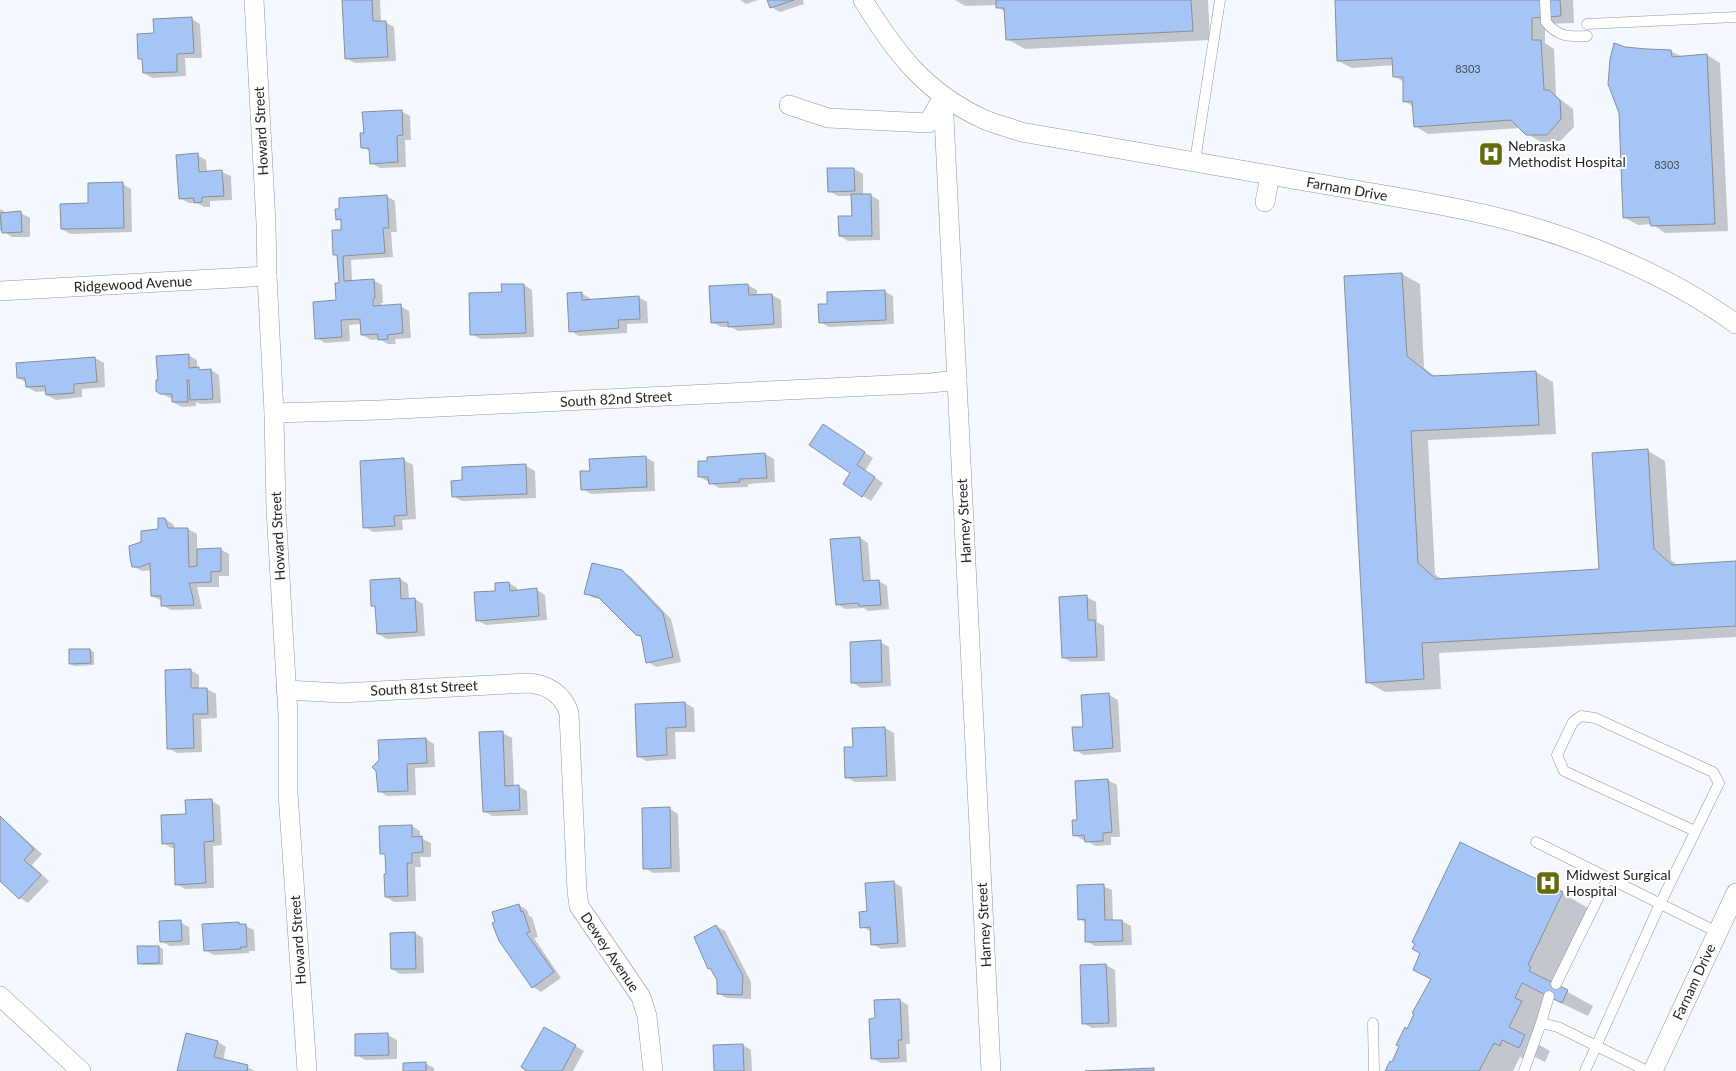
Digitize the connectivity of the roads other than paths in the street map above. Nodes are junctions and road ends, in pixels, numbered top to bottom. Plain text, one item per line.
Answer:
1 (254, 0) edge
2 (863, 0) edge
3 (1220, 0) edge
4 (1545, 0) edge
5 (1736, 17) edge
6 (1586, 24) dead end
7 (1587, 36) dead end
8 (943, 97) junction
9 (788, 105) dead end
10 (1195, 162) junction
11 (1270, 175) junction
12 (1265, 202) dead end
13 (267, 276) junction
14 (0, 291) edge
15 (1736, 324) edge
16 (957, 380) junction
17 (274, 413) junction
18 (286, 690) junction
19 (558, 695) joint
20 (1695, 831) junction
21 (1536, 842) dead end
22 (1608, 878) junction
23 (1736, 893) edge
24 (1660, 904) junction
25 (1717, 932) junction
26 (1556, 984) dead end
27 (0, 996) edge
28 (1549, 996) dead end
29 (1373, 1023) dead end
30 (1541, 1023) junction
31 (1596, 1046) junction
32 (82, 1071) edge
33 (307, 1071) edge
34 (653, 1071) edge
35 (991, 1071) edge
36 (1374, 1071) edge
37 (1524, 1071) edge
38 (1585, 1071) edge
39 (1647, 1071) edge
40 (1653, 1071) edge

1 - 13 street, Howard Street
2 - 8 street
3 - 10 lane
4 - 7 lane
5 - 6 lane
8 - 9 street
8 - 10 street, Farnam Drive
8 - 16 street, Harney Street
10 - 11 street, Farnam Drive
11 - 12 street
11 - 15 street, Farnam Drive
13 - 14 street, Ridgewood Avenue
13 - 17 street, Howard Street
16 - 17 street, South 82nd Street
16 - 35 street, Harney Street
17 - 18 street, Howard Street
18 - 19 street, South 81st Street
18 - 33 street, Howard Street
19 - 34 street, Dewey Avenue
20 - 20 lane
20 - 24 lane
21 - 22 lane
22 - 24 lane
22 - 26 lane
23 - 25 street, Farnam Drive
24 - 25 lane
24 - 31 lane
25 - 40 street, Farnam Drive
27 - 32 street
28 - 30 lane
29 - 36 lane
30 - 31 lane
30 - 37 lane
31 - 38 lane
31 - 39 lane

